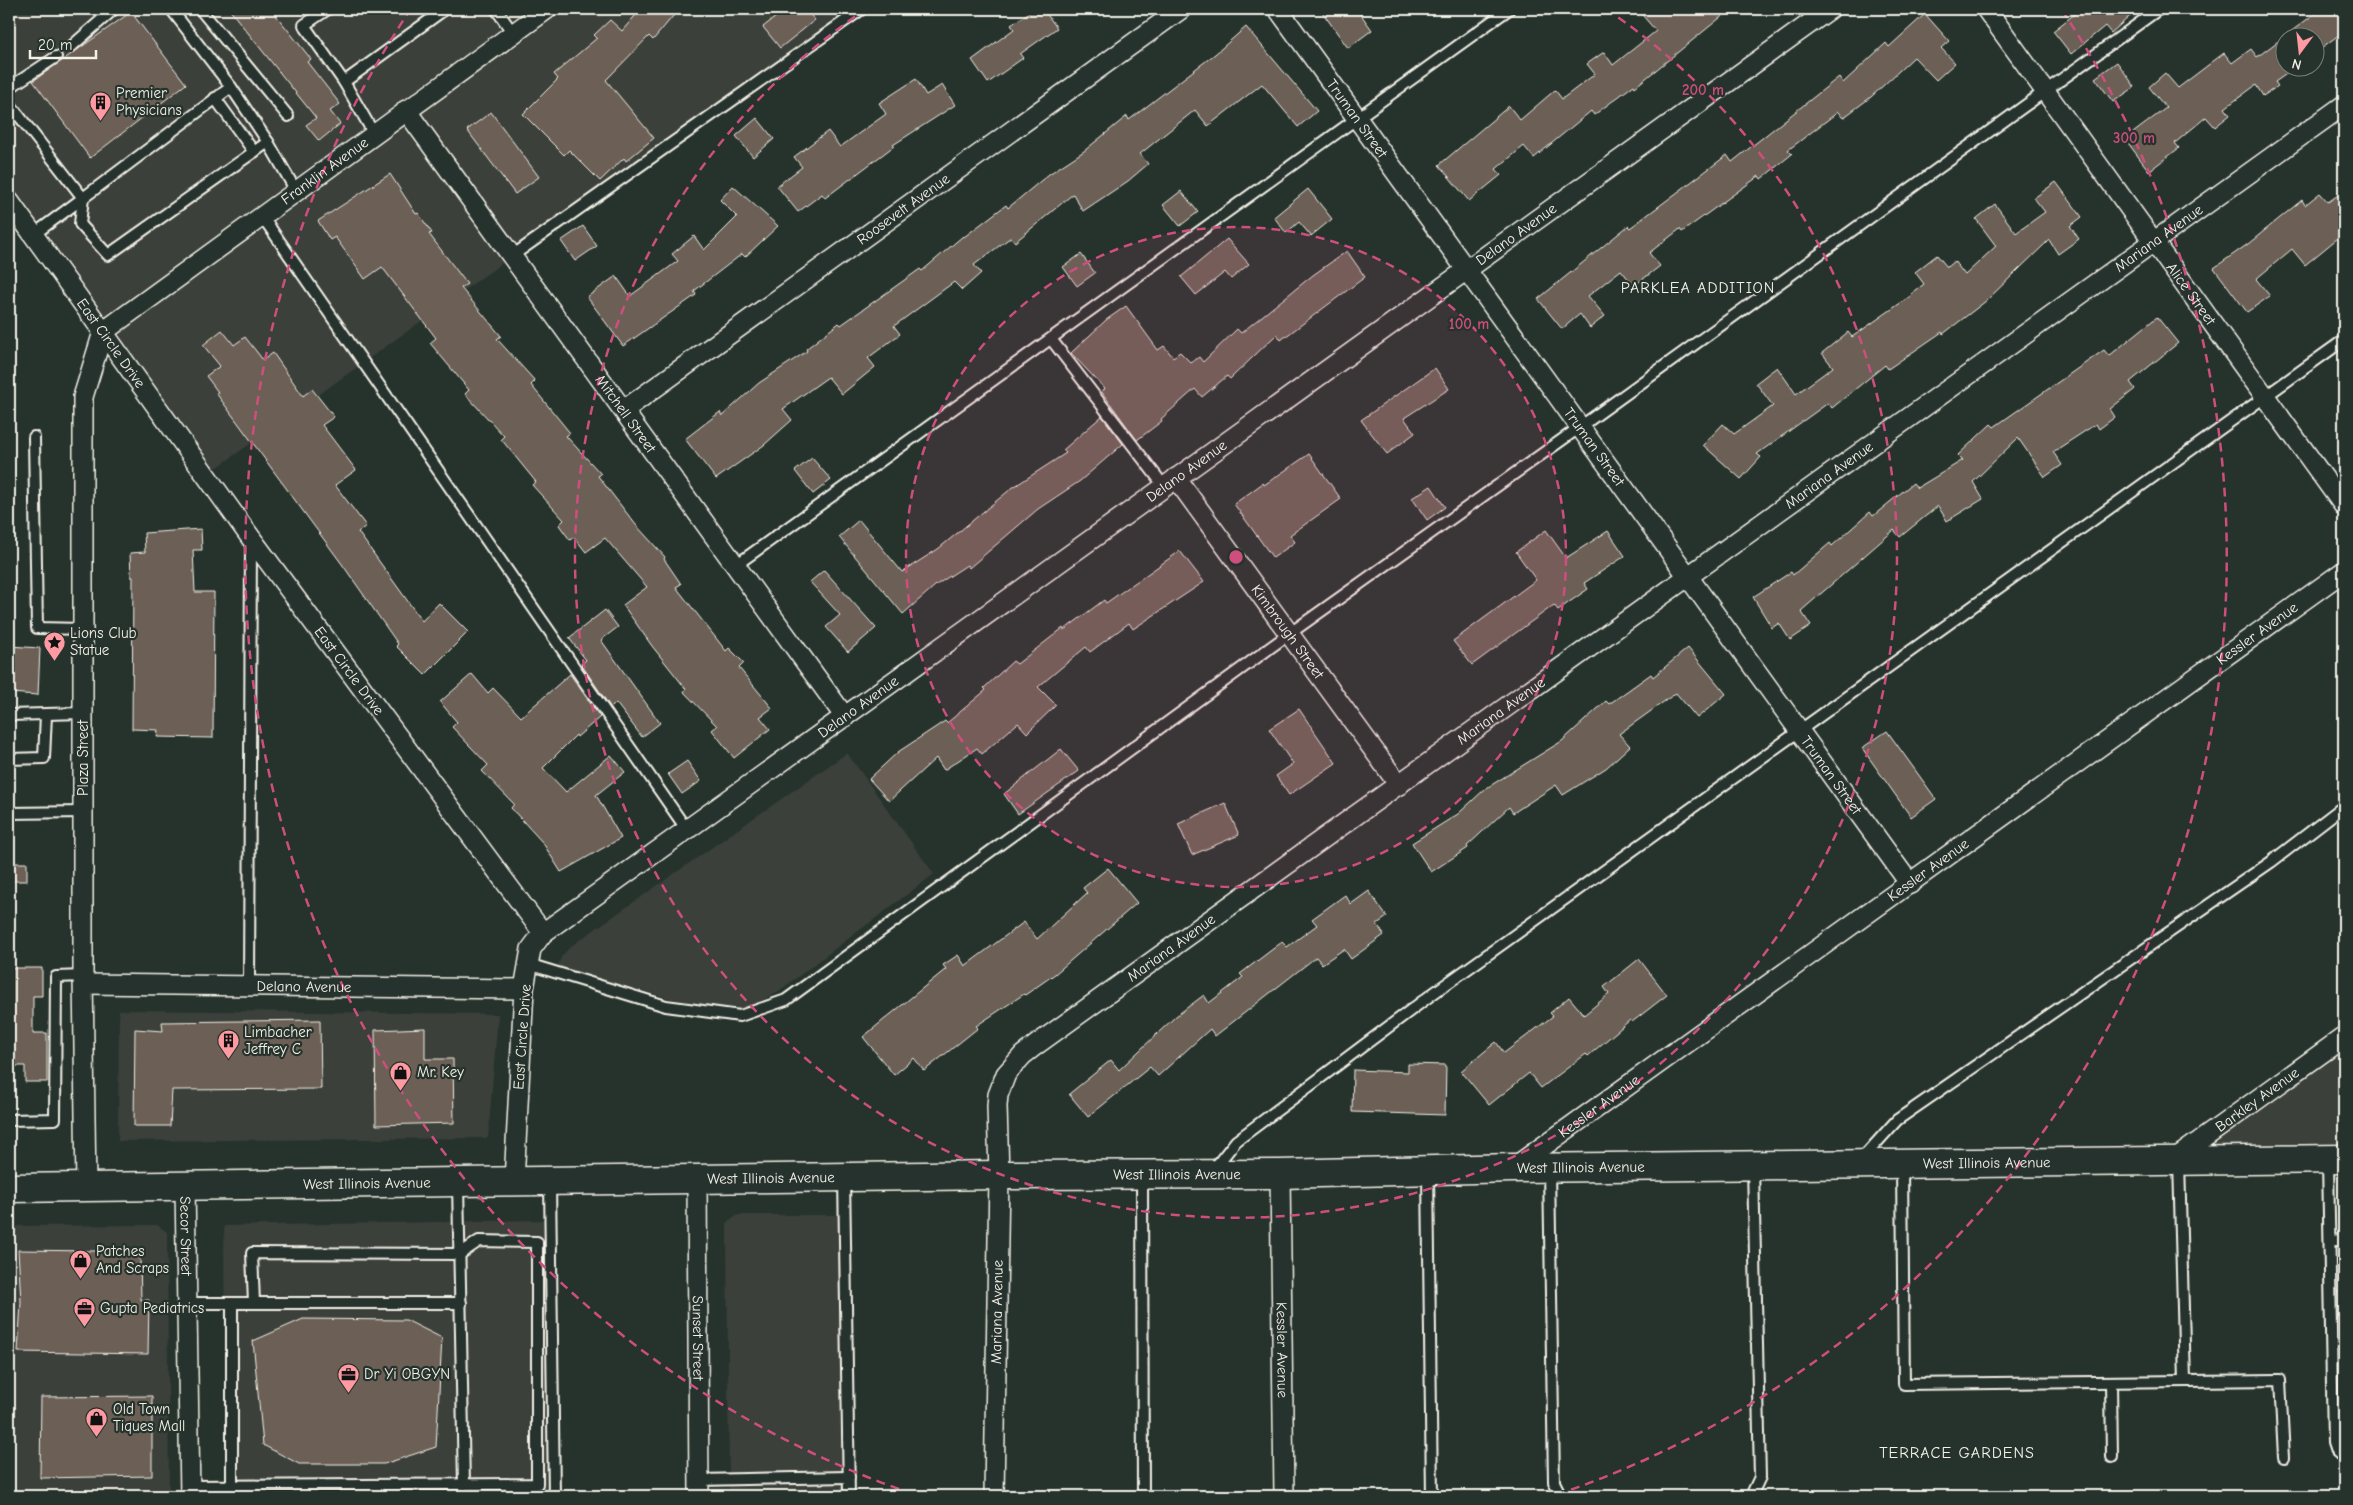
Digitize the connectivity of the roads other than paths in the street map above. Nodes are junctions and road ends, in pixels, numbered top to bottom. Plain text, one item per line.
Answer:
1 (114, 9) edge
2 (171, 9) edge
3 (200, 9) edge
4 (328, 9) edge
5 (444, 9) edge
6 (496, 9) edge
7 (544, 9) edge
8 (862, 9) edge
9 (1181, 9) edge
10 (1278, 9) edge
11 (1509, 9) edge
12 (1830, 9) edge
13 (1986, 9) edge
14 (2160, 9) edge
15 (513, 33) junction
16 (73, 45) dead end
17 (56, 58) dead end
18 (344, 82) junction
19 (231, 87) junction
20 (9, 88) edge
21 (2046, 92) junction
22 (215, 98) junction
23 (9, 103) edge
24 (2344, 105) edge
25 (406, 110) junction
26 (288, 116) dead end
27 (1357, 119) junction
28 (374, 134) junction
29 (268, 142) junction
30 (254, 152) junction
31 (296, 191) junction
32 (83, 198) junction
33 (9, 201) edge
34 (262, 216) junction
35 (33, 235) junction
36 (2154, 241) junction
37 (512, 256) junction
38 (1466, 270) junction
39 (103, 332) junction
40 (1052, 339) junction
41 (2344, 340) edge
42 (2266, 397) junction
43 (624, 410) junction
44 (1580, 427) junction
45 (34, 436) dead end
46 (1170, 482) junction
47 (2344, 506) edge
48 (251, 538) junction
49 (736, 565) junction
50 (2344, 571) edge
51 (1689, 577) junction
52 (83, 629) junction
53 (1289, 634) junction
54 (83, 713) junction
55 (46, 714) junction
56 (9, 715) edge
57 (845, 717) junction
58 (1800, 732) junction
59 (9, 759) edge
60 (1399, 785) junction
61 (2344, 806) edge
62 (84, 812) junction
63 (9, 813) edge
64 (687, 830) junction
65 (1910, 884) junction
66 (543, 933) junction
67 (528, 964) junction
68 (83, 980) junction
69 (248, 987) junction
70 (524, 989) junction
71 (2344, 1037) edge
72 (9, 1120) edge
73 (2336, 1159) edge
74 (2175, 1162) junction
75 (1902, 1164) junction
76 (1856, 1165) junction
77 (1753, 1166) junction
78 (1513, 1168) junction
79 (1548, 1168) junction
80 (1428, 1171) junction
81 (1280, 1174) junction
82 (1209, 1175) junction
83 (999, 1176) junction
84 (1142, 1176) junction
85 (844, 1178) junction
86 (697, 1180) junction
87 (550, 1181) junction
88 (514, 1182) junction
89 (458, 1183) junction
90 (185, 1186) junction
91 (86, 1187) junction
92 (9, 1188) edge
93 (2344, 1240) edge
94 (2330, 1241) junction
95 (460, 1254) junction
96 (186, 1303) junction
97 (232, 1303) junction
98 (254, 1303) junction
99 (461, 1303) junction
100 (2185, 1381) junction
101 (2110, 1382) junction
102 (2112, 1458) dead end
103 (2284, 1458) dead end
104 (2344, 1459) edge
105 (849, 1477) junction
106 (464, 1485) junction
107 (232, 1486) junction
108 (699, 1488) edge
109 (190, 1491) edge
110 (554, 1496) edge
111 (849, 1496) edge
112 (994, 1496) edge
113 (1143, 1496) edge
114 (1284, 1496) edge
115 (1432, 1496) edge
116 (1560, 1496) edge
117 (1751, 1496) edge

1 - 16 lane
2 - 19 lane
3 - 26 lane
4 - 18 lane
5 - 18 lane
6 - 15 lane
7 - 15 street, Franklin Avenue
8 - 37 lane
9 - 43 street, Roosevelt Avenue
10 - 27 street, Truman Street
11 - 27 lane
12 - 38 street, Delano Avenue
13 - 21 street, Alice Street
14 - 21 lane
15 - 25 street, Franklin Avenue
17 - 20 lane
18 - 28 lane
19 - 22 lane
19 - 29 lane
21 - 36 street, Alice Street
21 - 44 lane
22 - 30 lane
22 - 32 lane
23 - 32 lane
24 - 36 street, Mariana Avenue
25 - 28 street, Franklin Avenue
25 - 37 street, Mitchell Street
27 - 38 street, Truman Street
27 - 40 lane
28 - 31 street, Franklin Avenue
29 - 30 lane
29 - 31 lane
30 - 32 lane
31 - 34 street, Franklin Avenue
32 - 35 lane
33 - 35 street, East Circle Drive
34 - 39 street, Franklin Avenue
34 - 64 lane
35 - 39 street, East Circle Drive
36 - 42 street, Alice Street
36 - 51 street, Mariana Avenue
37 - 43 street, Mitchell Street
38 - 44 street, Truman Street
38 - 46 street, Delano Avenue
39 - 48 street, East Circle Drive
39 - 52 street, Plaza Street
40 - 46 lane
40 - 49 lane
41 - 42 lane
42 - 47 street, Alice Street
42 - 58 lane
43 - 49 street, Mitchell Street
44 - 51 street, Truman Street
44 - 53 lane
45 - 52 lane
46 - 53 street, Kimbrough Street
46 - 57 street, Delano Avenue
48 - 66 street, East Circle Drive
48 - 69 lane
49 - 57 street, Mitchell Street
50 - 65 street, Kessler Avenue
51 - 58 street, Truman Street
51 - 60 street, Mariana Avenue
52 - 54 street, Plaza Street
53 - 60 street, Kimbrough Street
53 - 67 lane
54 - 55 lane
54 - 62 street, Plaza Street
55 - 56 lane
55 - 59 lane
57 - 64 street, Delano Avenue
58 - 65 street, Truman Street
58 - 82 lane
60 - 83 street, Mariana Avenue
61 - 76 lane
62 - 63 lane
62 - 68 street, Plaza Street
64 - 66 street, Delano Avenue
65 - 78 street, Kessler Avenue
66 - 67 street, East Circle Drive
67 - 70 street, East Circle Drive
68 - 69 street, Delano Avenue
68 - 72 lane
68 - 91 street, Plaza Street
69 - 70 street, Delano Avenue
70 - 88 street, East Circle Drive
71 - 74 street, Barkley Avenue
73 - 74 main road, West Illinois Avenue
73 - 94 lane
74 - 75 main road, West Illinois Avenue
74 - 100 lane
75 - 76 main road, West Illinois Avenue
75 - 101 lane
76 - 77 main road, West Illinois Avenue
77 - 79 main road, West Illinois Avenue
77 - 117 lane
78 - 79 main road, West Illinois Avenue
78 - 80 main road, West Illinois Avenue
79 - 116 lane
80 - 81 main road, West Illinois Avenue
80 - 115 lane
81 - 82 main road, West Illinois Avenue
81 - 114 street, Kessler Avenue
82 - 84 main road, West Illinois Avenue
83 - 84 main road, West Illinois Avenue
83 - 85 main road, West Illinois Avenue
83 - 112 street, Mariana Avenue
84 - 113 lane
85 - 86 main road, West Illinois Avenue
85 - 105 lane
86 - 87 main road, West Illinois Avenue
86 - 108 street, Sunset Street
87 - 88 main road, West Illinois Avenue
87 - 110 lane
88 - 89 main road, West Illinois Avenue
89 - 90 main road, West Illinois Avenue
89 - 95 lane
90 - 91 main road, West Illinois Avenue
90 - 96 street, Secor Street
91 - 92 main road, West Illinois Avenue
93 - 94 lane
94 - 104 lane
95 - 98 lane
95 - 99 lane
95 - 106 lane
96 - 97 lane
96 - 109 street, Secor Street
97 - 98 lane
97 - 107 lane
98 - 99 lane
99 - 106 lane
100 - 101 lane
100 - 103 lane
101 - 102 lane
105 - 108 lane
105 - 111 lane
106 - 107 lane
107 - 109 lane

